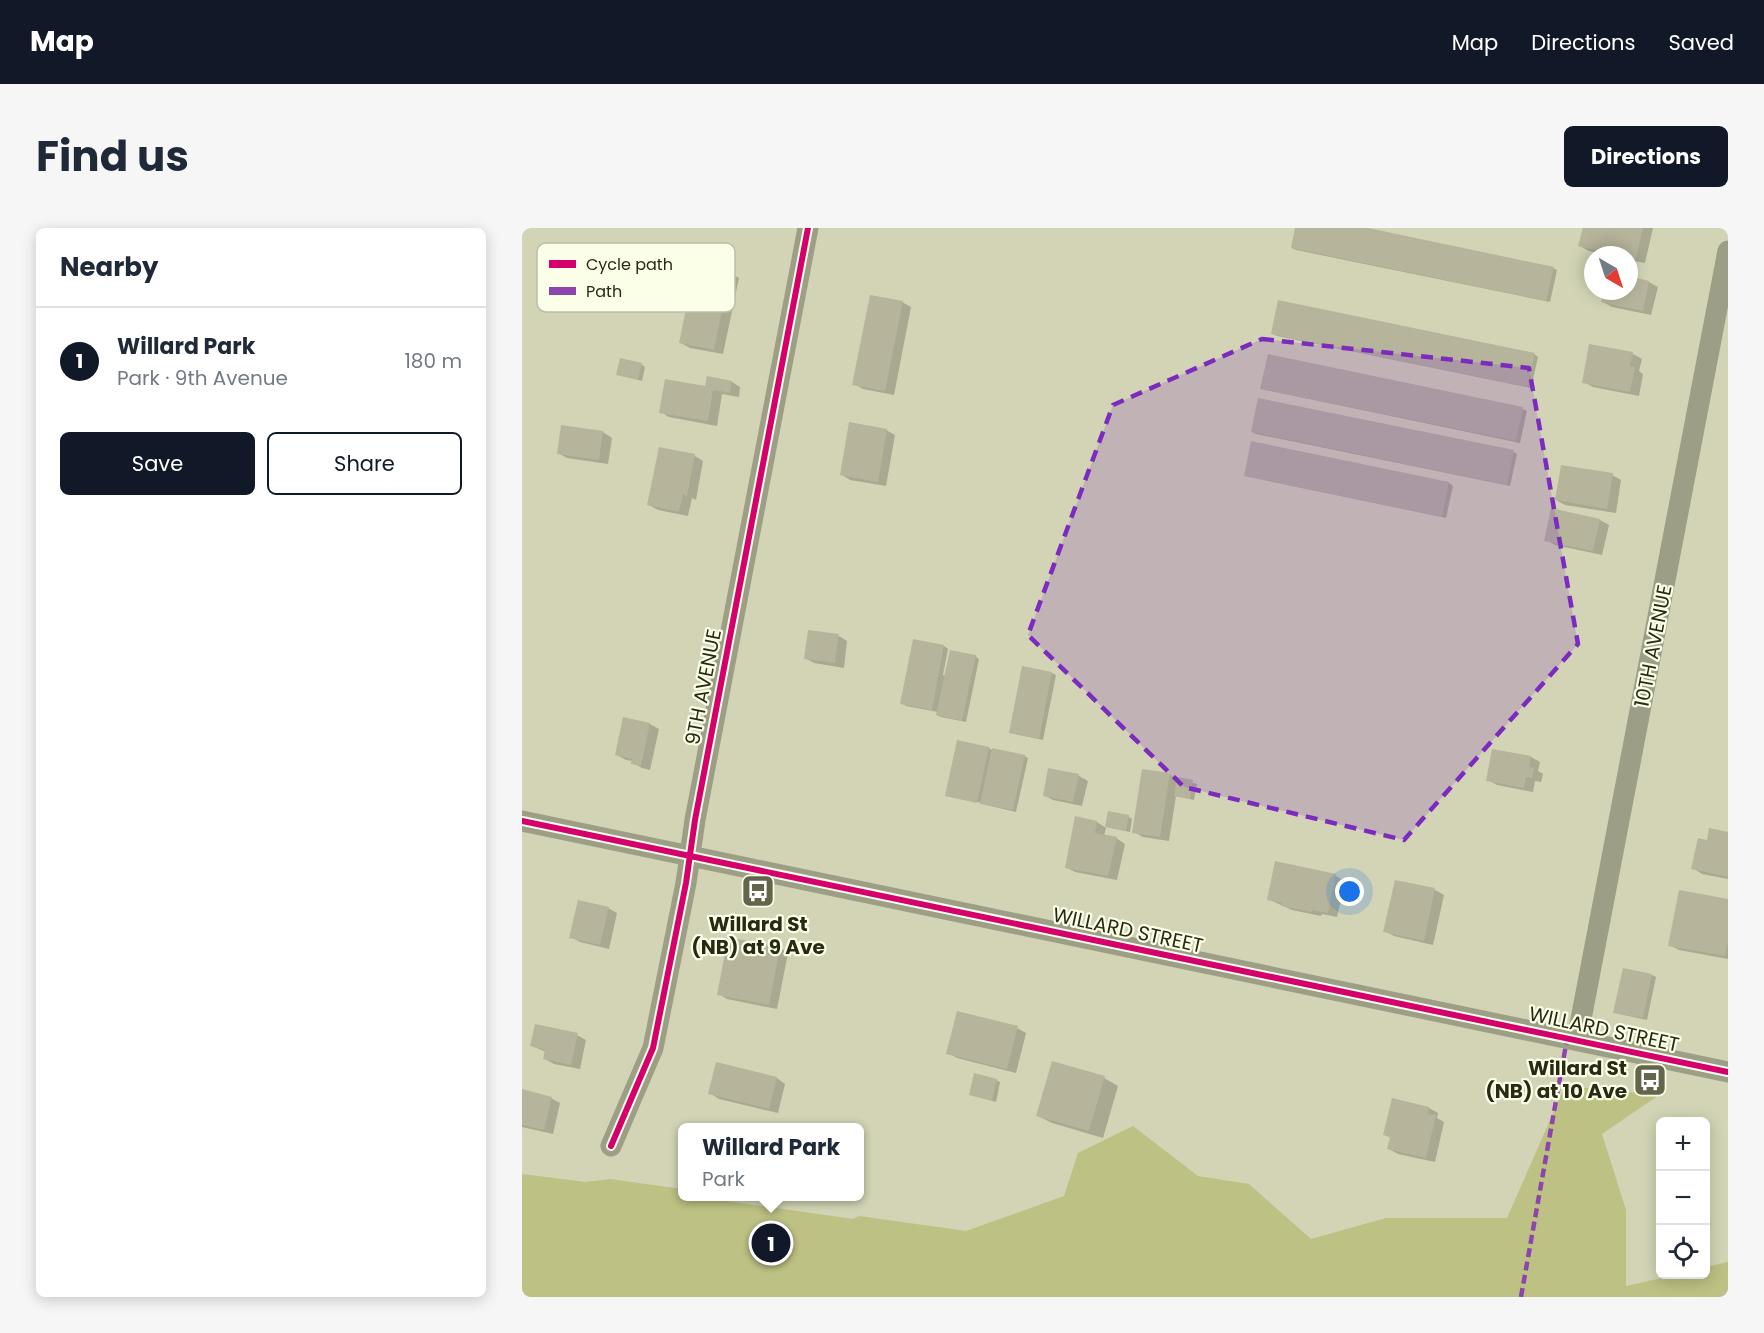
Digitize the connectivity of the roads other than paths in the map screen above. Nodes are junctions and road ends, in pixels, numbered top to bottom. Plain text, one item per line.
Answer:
1 (808, 228) edge
2 (1728, 251) edge
3 (522, 821) edge
4 (690, 856) junction
5 (1577, 1040) junction
6 (1728, 1072) edge
7 (610, 1146) dead end

1 - 4 street, 9TH AVENUE
2 - 5 street, 10TH AVENUE
3 - 4 street, WILLARD STREET
4 - 5 street, WILLARD STREET
4 - 7 street, 9TH AVENUE
5 - 6 street, WILLARD STREET

